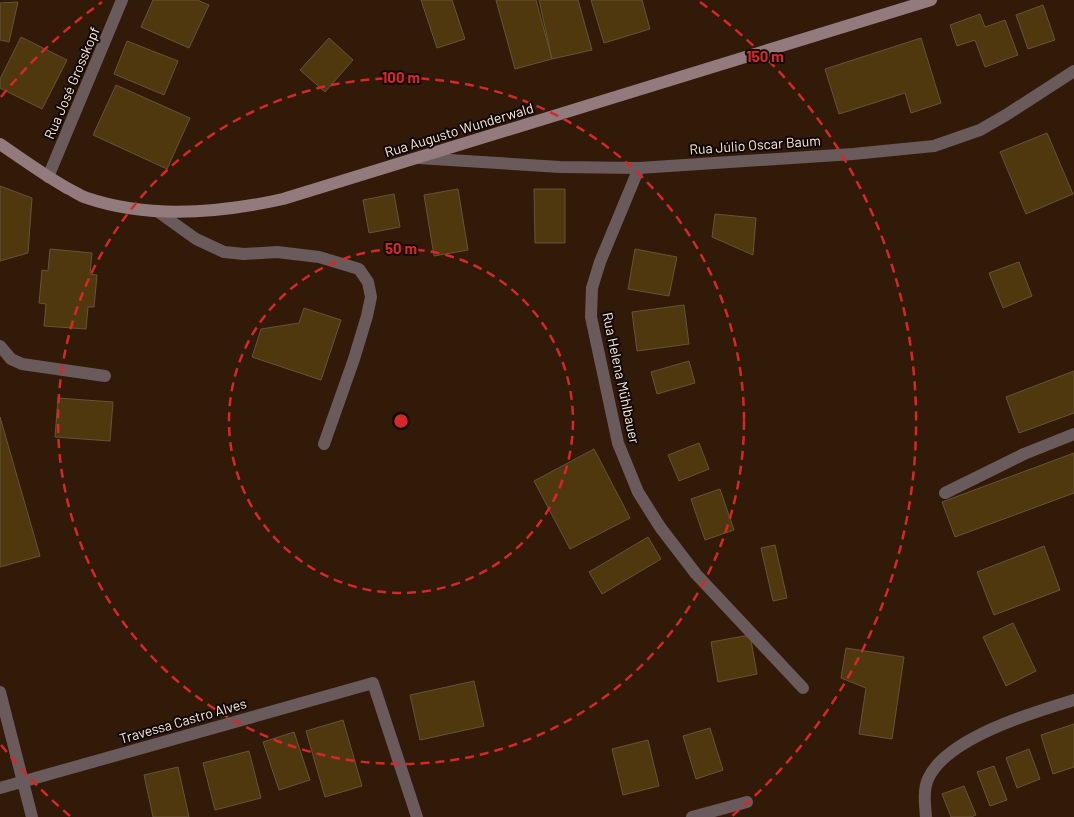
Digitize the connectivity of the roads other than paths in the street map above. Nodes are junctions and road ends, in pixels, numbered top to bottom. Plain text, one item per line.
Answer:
1 (122, 0) edge
2 (931, 0) edge
3 (1074, 71) edge
4 (0, 144) edge
5 (418, 158) junction
6 (639, 168) junction
7 (48, 177) junction
8 (157, 211) junction
9 (0, 346) edge
10 (105, 376) dead end
11 (1074, 434) edge
12 (324, 444) dead end
13 (945, 493) dead end
14 (804, 688) dead end
15 (0, 692) edge
16 (1074, 700) edge
17 (23, 782) junction
18 (0, 788) edge
19 (747, 802) dead end
20 (32, 817) edge
21 (417, 817) edge
22 (692, 817) edge
23 (926, 817) edge

1 - 7 street, Rua José Grosskopf
2 - 5 main road, Rua Augusto Wunderwald
3 - 6 street, Rua Júlio Oscar Baum
4 - 7 main road, Rua Augusto Wunderwald
5 - 6 street, Rua Júlio Oscar Baum
5 - 8 main road, Rua Augusto Wunderwald
6 - 14 street, Rua Helena Mühlbauer
7 - 8 main road, Rua Augusto Wunderwald
8 - 12 street
9 - 10 street
11 - 13 street
15 - 17 street
16 - 23 street
17 - 18 street, Travessa Castro Alves
17 - 20 street
17 - 21 street, Travessa Castro Alves
19 - 22 street

